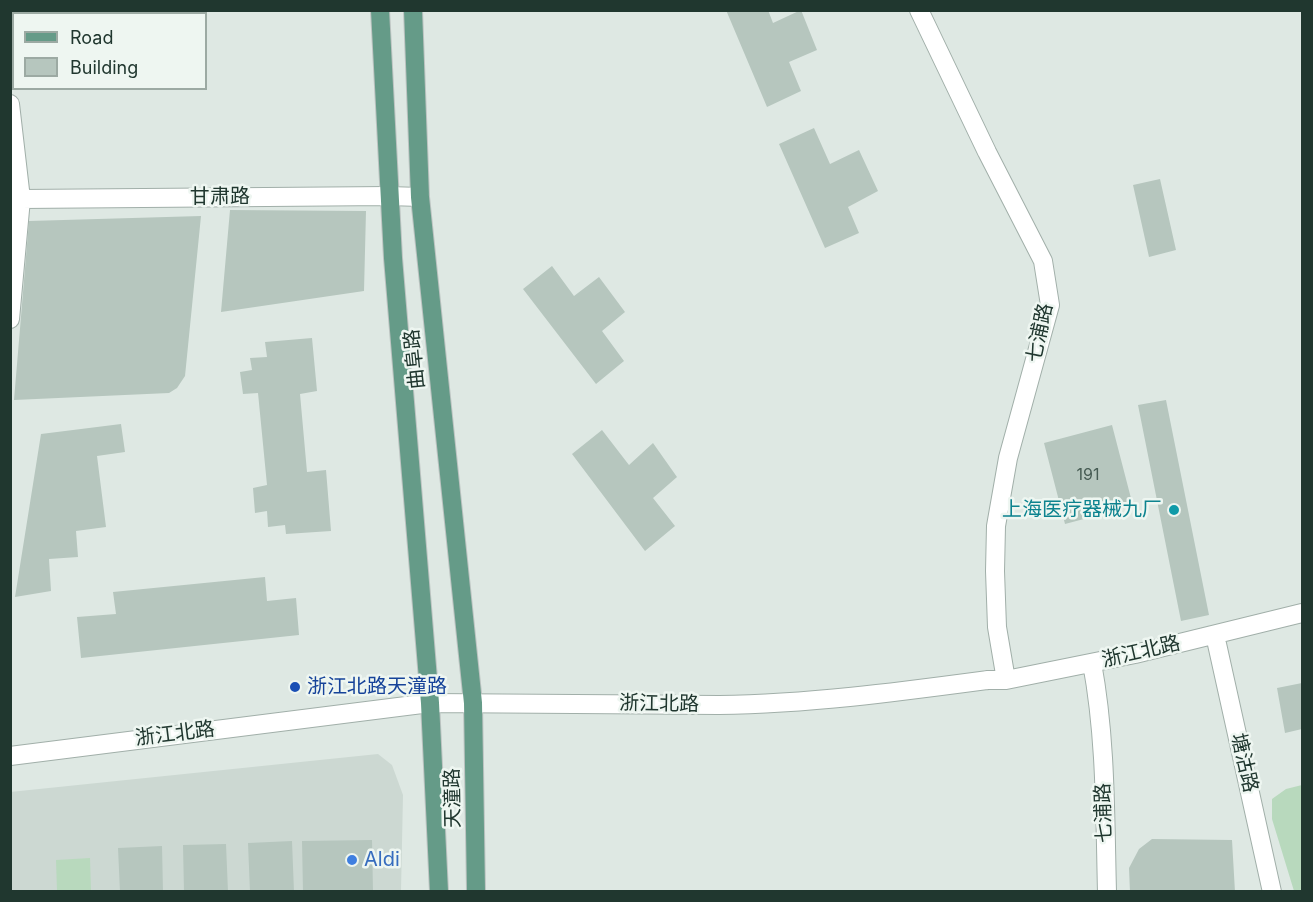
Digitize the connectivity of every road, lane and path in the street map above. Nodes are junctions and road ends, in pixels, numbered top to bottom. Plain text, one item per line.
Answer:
1 (380, 10) edge
2 (413, 10) edge
3 (919, 10) edge
4 (10, 104) edge
5 (389, 196) junction
6 (420, 197) junction
7 (21, 199) junction
8 (10, 319) edge
9 (1302, 614) edge
10 (1215, 635) junction
11 (1092, 663) junction
12 (1006, 680) junction
13 (430, 703) junction
14 (473, 703) junction
15 (10, 756) edge
16 (439, 891) edge
17 (476, 891) edge
18 (1107, 891) edge
19 (1272, 891) edge

1 - 5 main road, 曲阜路
2 - 6 main road, 曲阜路
3 - 12 street, 七浦路
4 - 7 street
5 - 6 street, 甘肃路
5 - 7 street, 甘肃路
5 - 13 main road, 曲阜路
6 - 14 main road, 曲阜路
7 - 8 street
9 - 10 street, 浙江北路
10 - 11 street, 浙江北路
10 - 19 street, 塘沽路
11 - 12 street, 浙江北路
11 - 18 street, 七浦路
12 - 14 street, 浙江北路
13 - 14 street, 浙江北路
13 - 15 street, 浙江北路
13 - 16 main road, 天潼路
14 - 17 main road, 天潼路

